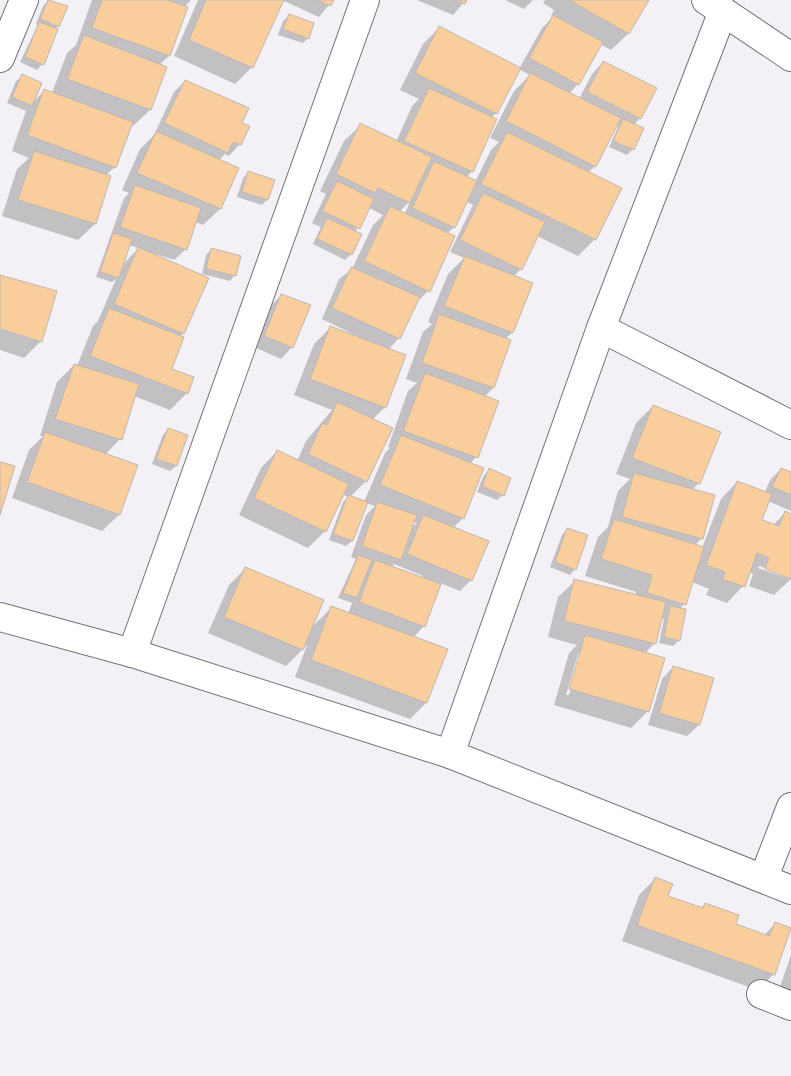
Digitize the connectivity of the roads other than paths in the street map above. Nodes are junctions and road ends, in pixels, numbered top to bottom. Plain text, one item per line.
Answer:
1 (24, 0) edge
2 (365, 0) edge
3 (715, 6) edge
4 (791, 56) edge
5 (0, 58) edge
6 (601, 328) junction
7 (791, 425) edge
8 (0, 617) edge
9 (132, 653) junction
10 (450, 754) junction
11 (791, 807) edge
12 (764, 877) junction
13 (791, 890) edge
14 (761, 994) dead end
15 (791, 1006) edge

1 - 5 street
2 - 9 street
3 - 4 street
3 - 6 street
6 - 7 street
6 - 10 street
8 - 9 street
9 - 10 street
10 - 12 street
11 - 12 street
12 - 13 street
14 - 15 street

